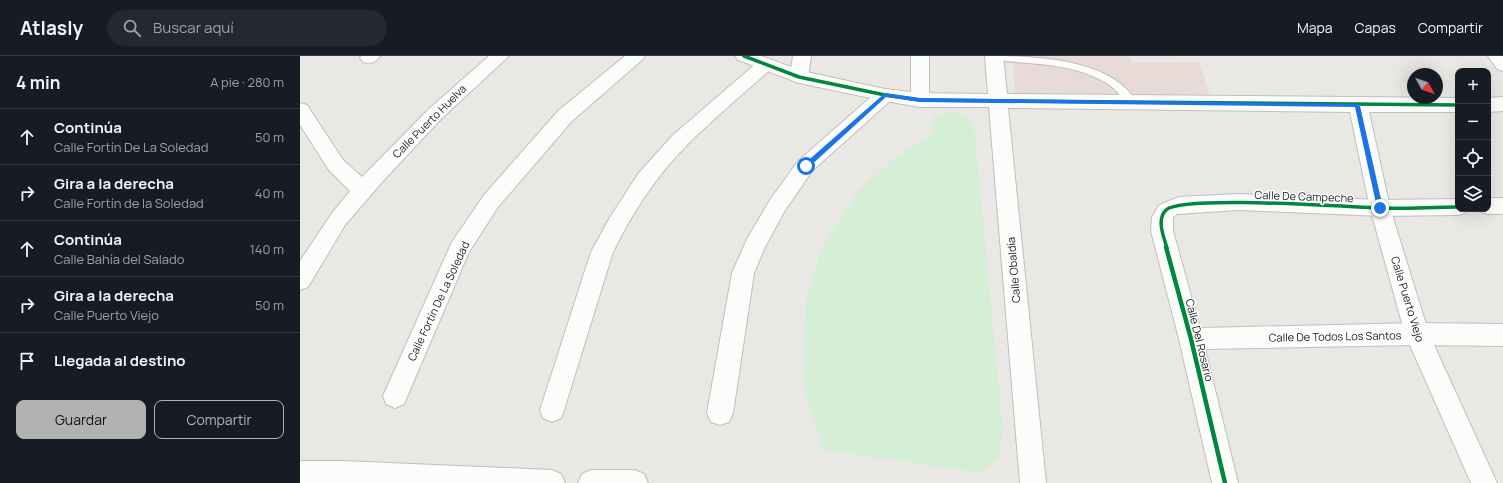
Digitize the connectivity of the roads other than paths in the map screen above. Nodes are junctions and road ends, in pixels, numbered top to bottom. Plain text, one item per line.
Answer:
1 (500, 56) edge
2 (636, 56) edge
3 (744, 56) edge
4 (802, 56) edge
5 (920, 56) edge
6 (994, 56) edge
7 (1497, 56) edge
8 (765, 65) junction
9 (1503, 65) edge
10 (799, 77) junction
11 (885, 95) junction
12 (920, 100) junction
13 (997, 100) junction
14 (1131, 101) junction
15 (1503, 104) edge
16 (1455, 105) edge
17 (1491, 105) edge
18 (1358, 106) junction
19 (300, 110) edge
20 (362, 190) junction
21 (1172, 206) joint
22 (1491, 206) edge
23 (1503, 206) edge
24 (1455, 207) edge
25 (1380, 208) junction
26 (300, 280) edge
27 (1417, 334) junction
28 (1503, 335) edge
29 (1191, 339) junction
30 (395, 396) dead end
31 (552, 410) dead end
32 (720, 413) dead end
33 (300, 474) edge
34 (341, 478) edge
35 (552, 483) edge
36 (590, 483) edge
37 (635, 483) edge
38 (1032, 483) edge
39 (1225, 483) edge
40 (1484, 483) edge

1 - 20 street, Calle Puerto Huelva
2 - 30 street, Calle Fortín De La Soledad
3 - 8 street
4 - 10 street
5 - 12 street
6 - 13 street, Calle Obaldía
6 - 14 lane
7 - 9 street
8 - 10 street
8 - 31 street
10 - 11 street
11 - 12 street
11 - 32 street
12 - 13 street
13 - 14 street
13 - 38 street, Calle Obaldía
14 - 18 street
15 - 17 street
16 - 18 street
18 - 25 street, Calle Puerto Viejo
19 - 20 street
20 - 26 street, Calle Puerto Huelva
21 - 25 street, Calle De Campeche
21 - 29 street, Calle Del Rosario
22 - 23 street
24 - 25 street, Calle De Campeche
25 - 27 street, Calle Puerto Viejo
27 - 28 street, Calle De Todos Los Santos
27 - 29 street, Calle De Todos Los Santos
27 - 40 street, Calle Puerto Viejo
29 - 39 street, Calle Del Rosario
33 - 34 street
34 - 35 street
36 - 37 street

